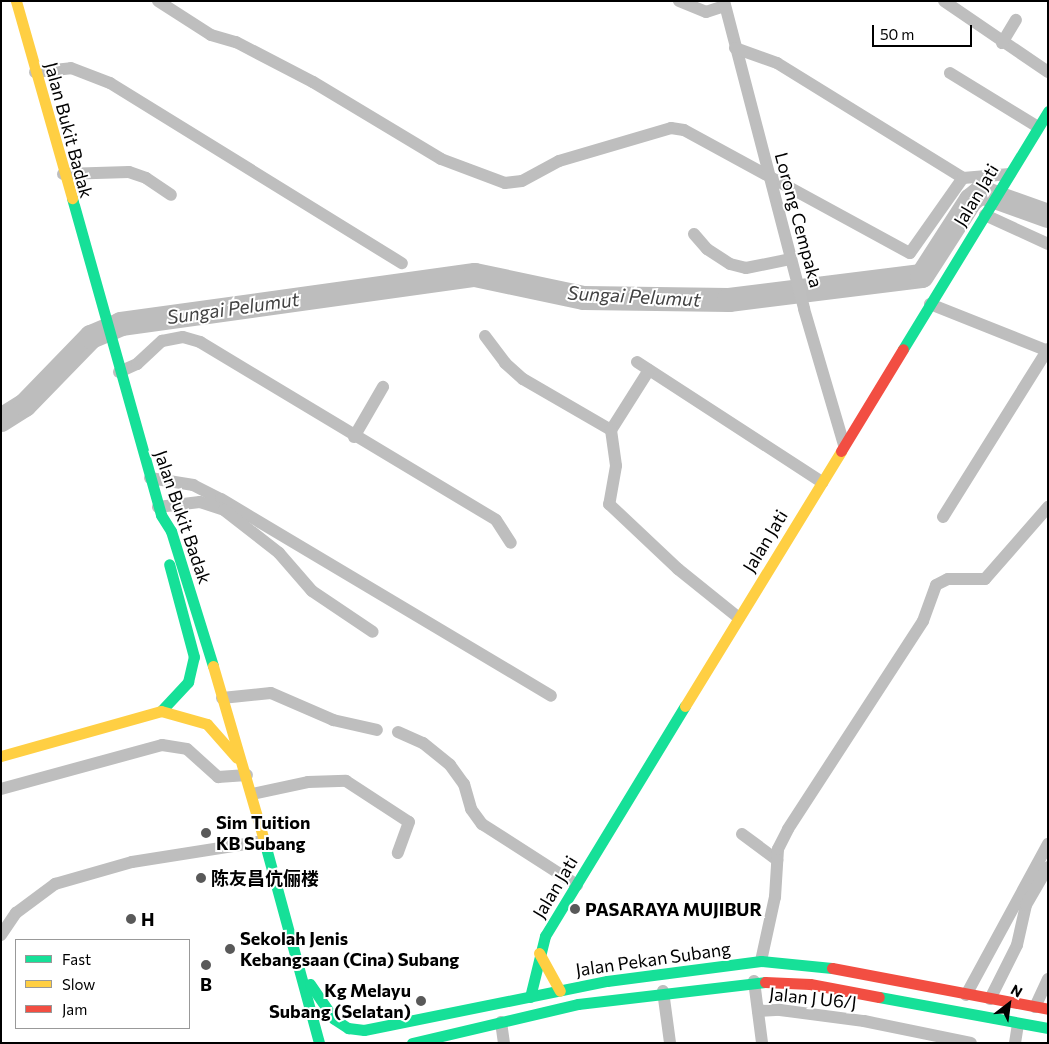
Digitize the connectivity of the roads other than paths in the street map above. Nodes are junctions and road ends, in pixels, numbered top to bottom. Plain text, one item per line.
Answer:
1 (16, 1) edge
2 (158, 1) edge
3 (679, 1) edge
4 (944, 1) edge
5 (725, 4) edge
6 (1016, 20) dead end
7 (1002, 43) junction
8 (735, 48) junction
9 (35, 72) junction
10 (1048, 72) edge
11 (950, 73) dead end
12 (1048, 111) edge
13 (1038, 127) junction
14 (63, 174) junction
15 (1010, 174) junction
16 (770, 177) junction
17 (963, 178) junction
18 (171, 195) dead end
19 (986, 213) junction
20 (694, 234) dead end
21 (1048, 244) edge
22 (791, 259) junction
23 (402, 263) dead end
24 (930, 304) junction
25 (485, 336) dead end
26 (1047, 350) edge
27 (637, 362) dead end
28 (649, 370) junction
29 (119, 372) junction
30 (384, 387) dead end
31 (612, 430) junction
32 (354, 437) junction
33 (844, 445) junction
34 (150, 478) junction
35 (822, 482) junction
36 (1048, 507) edge
37 (160, 511) junction
38 (943, 517) dead end
39 (511, 543) dead end
40 (739, 618) junction
41 (373, 632) dead end
42 (551, 696) dead end
43 (222, 698) junction
44 (161, 712) junction
45 (377, 730) dead end
46 (398, 732) dead end
47 (1, 756) edge
48 (247, 773) junction
49 (1, 789) edge
50 (252, 794) junction
51 (742, 834) dead end
52 (264, 841) junction
53 (1048, 844) edge
54 (398, 853) dead end
55 (777, 860) junction
56 (1048, 867) edge
57 (577, 885) junction
58 (1, 935) edge
59 (539, 954) junction
60 (761, 961) junction
61 (297, 964) junction
62 (1048, 979) edge
63 (754, 981) junction
64 (560, 991) junction
65 (663, 992) junction
66 (966, 995) junction
67 (530, 997) junction
68 (990, 999) junction
69 (1042, 1008) edge
70 (758, 1010) junction
71 (313, 1020) junction
72 (502, 1022) junction
73 (1018, 1025) junction
74 (1048, 1028) edge
75 (461, 1030) junction
76 (929, 1039) edge
77 (304, 1043) edge
78 (319, 1043) edge
79 (412, 1043) edge
80 (444, 1043) edge
81 (504, 1043) edge
82 (670, 1043) edge
83 (762, 1043) edge
84 (971, 1043) edge
85 (1015, 1043) edge

1 - 9 main road, Jalan Bukit Badak
2 - 16 street
3 - 5 street
4 - 7 street
5 - 8 street, Lorong Cempaka
6 - 7 street
7 - 10 street
8 - 16 street, Lorong Cempaka
8 - 17 street
9 - 14 main road, Jalan Bukit Badak
9 - 23 street
11 - 13 street
12 - 13 main road, Jalan Jati
13 - 15 main road, Jalan Jati
14 - 18 street
14 - 29 main road, Jalan Bukit Badak
15 - 17 street
15 - 19 main road, Jalan Jati
16 - 17 street
16 - 22 street, Lorong Cempaka
19 - 21 street
19 - 24 main road, Jalan Jati
20 - 22 street
22 - 33 street, Lorong Cempaka
24 - 26 street
24 - 33 main road, Jalan Jati
25 - 31 street
26 - 38 street
27 - 28 street
28 - 31 street
28 - 35 street
29 - 32 street
29 - 34 main road, Jalan Bukit Badak
30 - 32 street
31 - 40 street
32 - 39 street
33 - 35 main road, Jalan Jati
34 - 37 main road, Jalan Bukit Badak
34 - 42 street
35 - 40 main road, Jalan Jati
36 - 55 street
37 - 41 street
37 - 43 main road, Jalan Bukit Badak
37 - 44 main road
40 - 57 main road, Jalan Jati
43 - 45 street
43 - 48 main road, Jalan Bukit Badak
44 - 47 main road
44 - 48 main road
46 - 57 street
48 - 49 street
48 - 50 main road, Jalan Bukit Badak
50 - 52 main road, Jalan Bukit Badak
50 - 54 street
51 - 55 street
52 - 58 street
52 - 61 main road, Jalan Bukit Badak
53 - 66 street
55 - 60 street
56 - 68 street
57 - 59 main road, Jalan Jati
59 - 64 main road
59 - 67 main road, Jalan Jati
60 - 64 main road, Jalan Pekan Subang
60 - 66 main road, Jalan Pekan Subang
61 - 67 main road, Jalan Pekan Subang
61 - 71 main road, Jalan Bukit Badak
62 - 69 street
63 - 65 main road, Jalan Pekan Subang
63 - 70 street
63 - 73 main road, Jalan Pekan Subang
64 - 67 main road, Jalan Pekan Subang
65 - 72 main road, Jalan Pekan Subang
65 - 82 street
66 - 68 main road, Jalan Pekan Subang
68 - 69 main road, Jalan Pekan Subang
70 - 76 street, Jalan J U6/J
70 - 83 street
71 - 77 main road
71 - 78 main road, Jalan Bukit Badak
72 - 75 main road, Jalan Pekan Subang
72 - 81 street
73 - 74 main road, Jalan Pekan Subang
73 - 85 street
75 - 79 main road, Jalan Pekan Subang
75 - 80 main road
76 - 84 street, Jalan J U6/J

